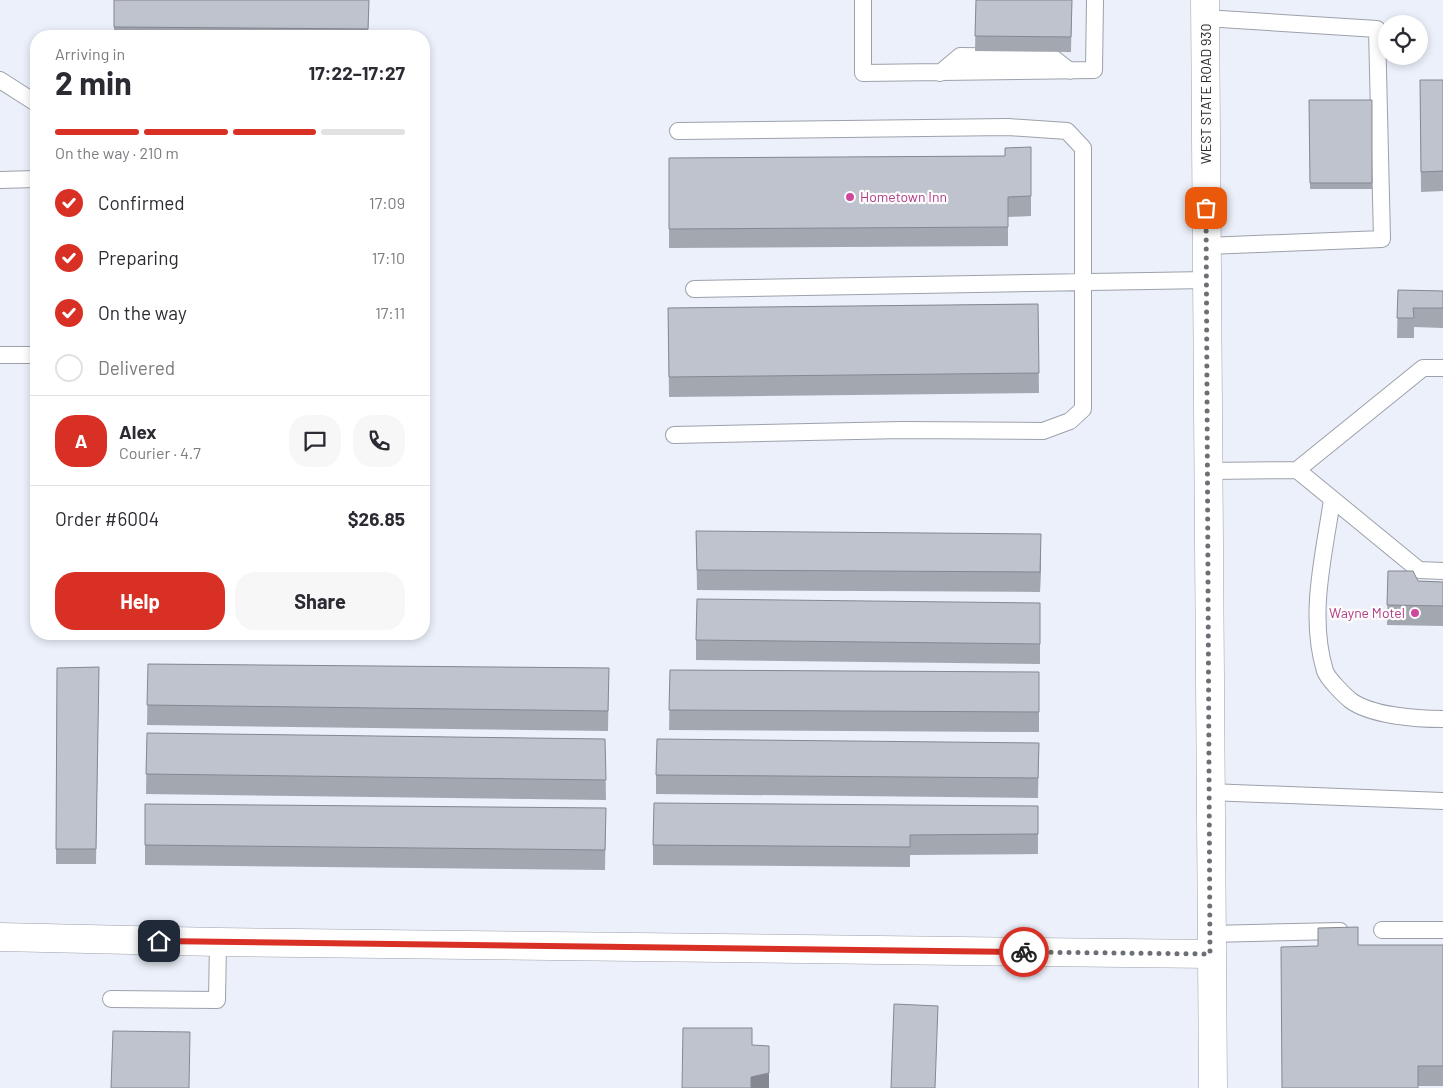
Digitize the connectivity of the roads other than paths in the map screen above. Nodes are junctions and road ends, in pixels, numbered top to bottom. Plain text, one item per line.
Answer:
1 (862, 0) edge
2 (1095, 0) edge
3 (1205, 9) edge
4 (0, 80) edge
5 (30, 99) edge
6 (678, 131) dead end
7 (30, 179) edge
8 (0, 180) edge
9 (1206, 246) junction
10 (1207, 280) junction
11 (1084, 284) junction
12 (694, 289) dead end
13 (30, 355) edge
14 (0, 356) edge
15 (1443, 368) edge
16 (674, 435) dead end
17 (1297, 470) junction
18 (1208, 471) junction
19 (1332, 500) junction
20 (1443, 571) edge
21 (1443, 719) edge
22 (1209, 792) junction
23 (1443, 801) edge
24 (1340, 930) edge
25 (1382, 930) dead end
26 (1443, 930) edge
27 (0, 937) edge
28 (218, 942) junction
29 (1210, 944) junction
30 (111, 999) dead end
31 (1212, 1088) edge

1 - 2 lane
3 - 9 main road, WEST STATE ROAD 930
3 - 9 lane
4 - 5 lane
6 - 11 lane
7 - 8 lane
9 - 10 main road, WEST STATE ROAD 930
10 - 11 lane
10 - 18 main road, WEST STATE ROAD 930
11 - 12 lane
11 - 16 lane
13 - 14 lane
15 - 17 lane
17 - 18 lane
17 - 19 lane
18 - 22 main road, WEST STATE ROAD 930
19 - 20 lane
19 - 21 lane
22 - 23 lane
22 - 29 main road, WEST STATE ROAD 930
24 - 29 lane
25 - 26 lane
27 - 28 main road
28 - 29 main road
28 - 30 lane
29 - 31 main road, WEST STATE ROAD 930

